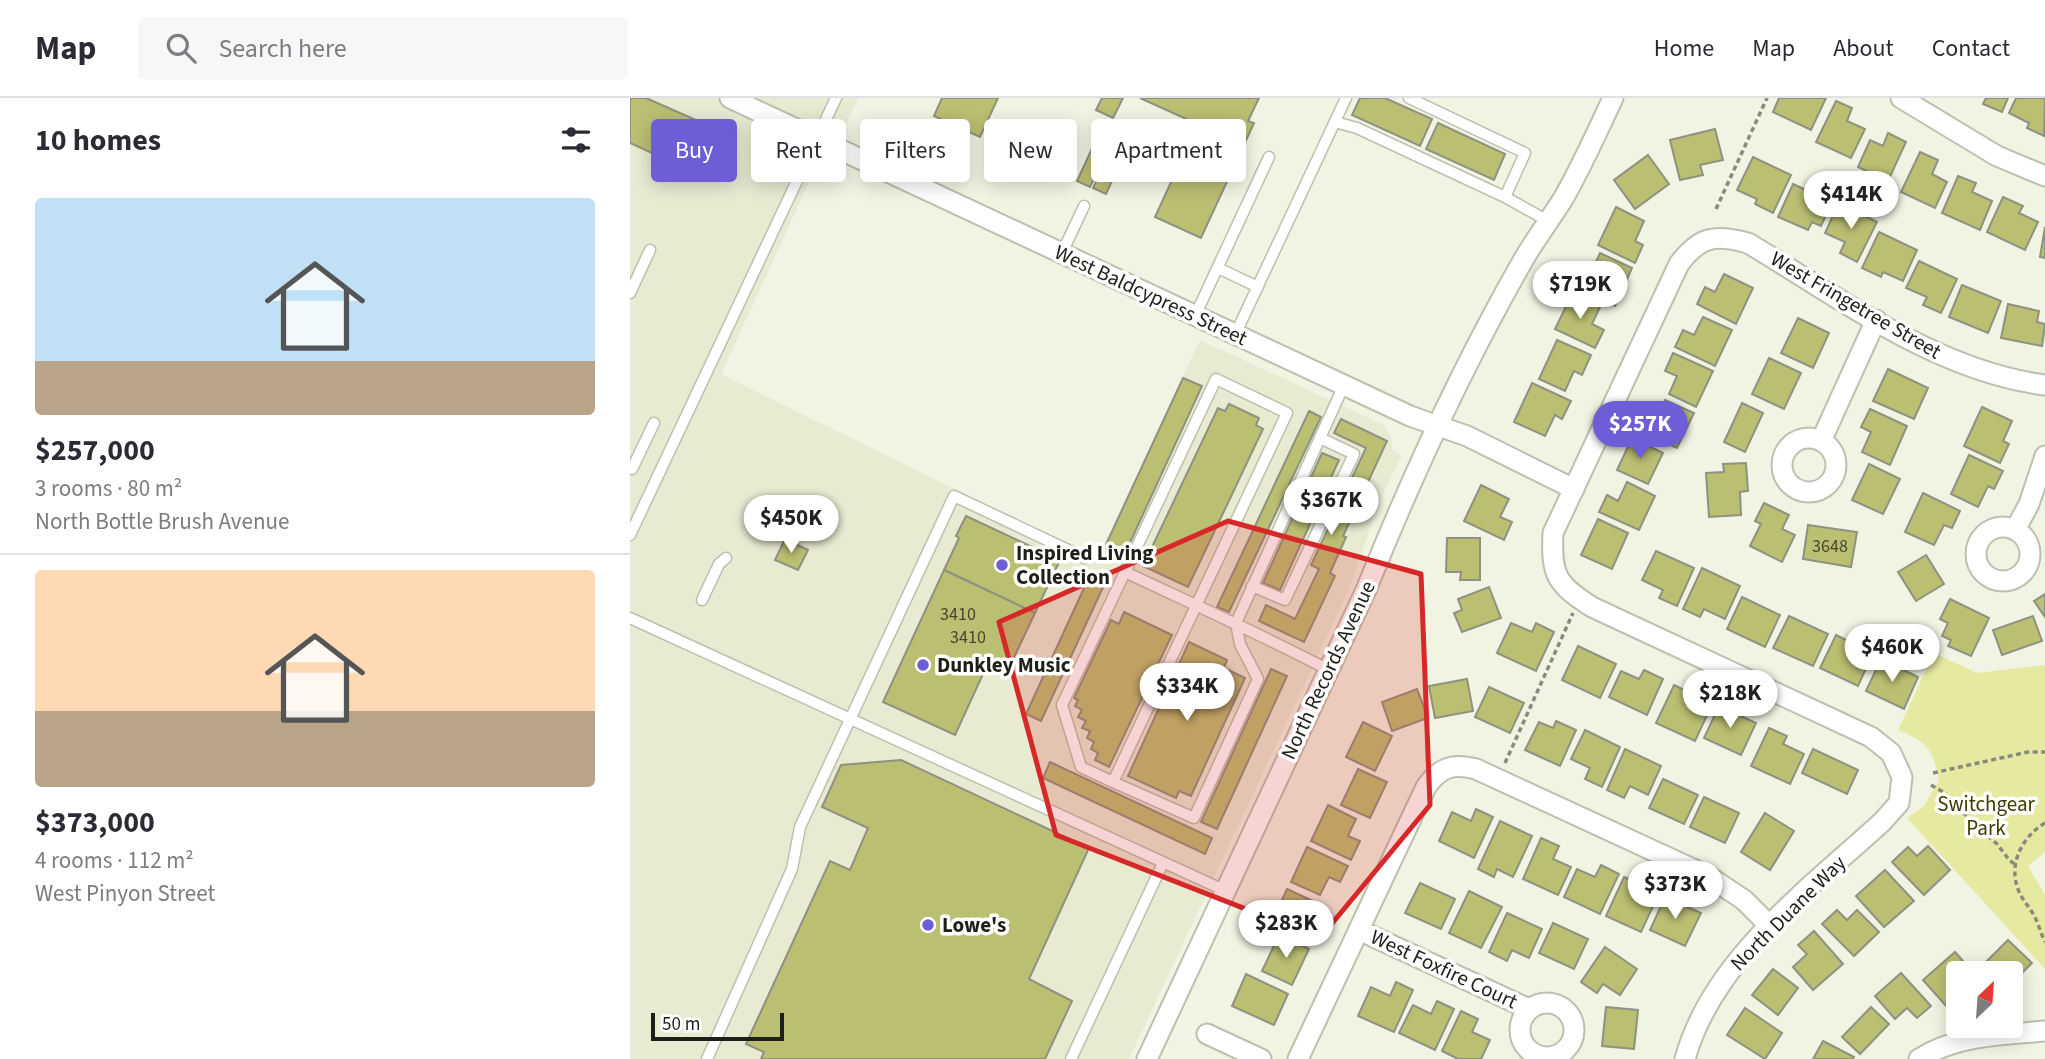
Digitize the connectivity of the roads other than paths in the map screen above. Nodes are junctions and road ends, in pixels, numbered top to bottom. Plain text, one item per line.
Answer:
1 (730, 98) edge
2 (836, 98) edge
3 (1346, 98) edge
4 (1409, 98) edge
5 (1613, 98) edge
6 (1901, 98) edge
7 (775, 119) edge
8 (826, 119) edge
9 (1335, 122) junction
10 (846, 152) edge
11 (1269, 158) dead end
12 (2045, 176) edge
13 (795, 182) edge
14 (1504, 197) junction
15 (1084, 206) dead end
16 (1549, 221) junction
17 (650, 250) dead end
18 (1062, 253) junction
19 (1218, 268) junction
20 (1258, 286) junction
21 (630, 293) edge
22 (1195, 316) junction
23 (1876, 320) junction
24 (1235, 335) junction
25 (1344, 385) junction
26 (2045, 385) edge
27 (654, 423) dead end
28 (1438, 426) junction
29 (1320, 438) junction
30 (1821, 441) dead end
31 (2045, 456) edge
32 (632, 469) dead end
33 (1574, 489) junction
34 (2015, 530) dead end
35 (630, 535) edge
36 (726, 558) dead end
37 (1085, 558) dead end
38 (1125, 572) junction
39 (1252, 586) junction
40 (702, 600) dead end
41 (1195, 605) junction
42 (630, 618) edge
43 (1236, 623) junction
44 (1329, 670) junction
45 (850, 719) junction
46 (1113, 782) junction
47 (1163, 863) junction
48 (1226, 892) junction
49 (1770, 926) junction
50 (1359, 930) junction
51 (1529, 1009) dead end
52 (2045, 1031) edge
53 (1207, 1034) dead end
54 (707, 1059) edge
55 (1071, 1059) edge
56 (1147, 1059) edge
57 (1261, 1059) edge
58 (1298, 1059) edge
59 (1685, 1059) edge
60 (1919, 1059) edge

1 - 7 street, West Baldcypress Street
2 - 8 lane
3 - 9 lane
4 - 14 lane
5 - 16 street, North Records Avenue
6 - 12 street
9 - 14 lane
9 - 20 lane
10 - 18 street, West Baldcypress Street
11 - 19 lane
13 - 35 lane
14 - 16 lane
15 - 18 lane
16 - 28 street, North Records Avenue
17 - 21 lane
18 - 22 street, West Baldcypress Street
19 - 20 lane
19 - 22 lane
20 - 24 lane
22 - 24 street, West Baldcypress Street
23 - 26 street, West Fringetree Street
23 - 30 street
23 - 33 street, West Fringetree Street
24 - 25 street, West Baldcypress Street
25 - 28 street, West Baldcypress Street
25 - 29 lane
27 - 32 lane
28 - 33 street, West Baldcypress Street
28 - 44 street, North Records Avenue
29 - 39 lane
29 - 39 lane
31 - 34 street
33 - 49 street, North Duane Way
36 - 40 lane
37 - 45 lane
38 - 41 lane
38 - 41 lane
38 - 46 lane
39 - 43 lane
41 - 43 lane
41 - 46 lane
42 - 45 lane
43 - 44 lane
43 - 46 lane
44 - 48 street, North Records Avenue
45 - 47 lane
45 - 54 lane
47 - 48 lane
47 - 55 lane
48 - 56 street, North Records Avenue
49 - 50 street
49 - 59 street, North Duane Way
50 - 51 street, West Foxfire Court
50 - 58 street
52 - 60 street
53 - 57 street

